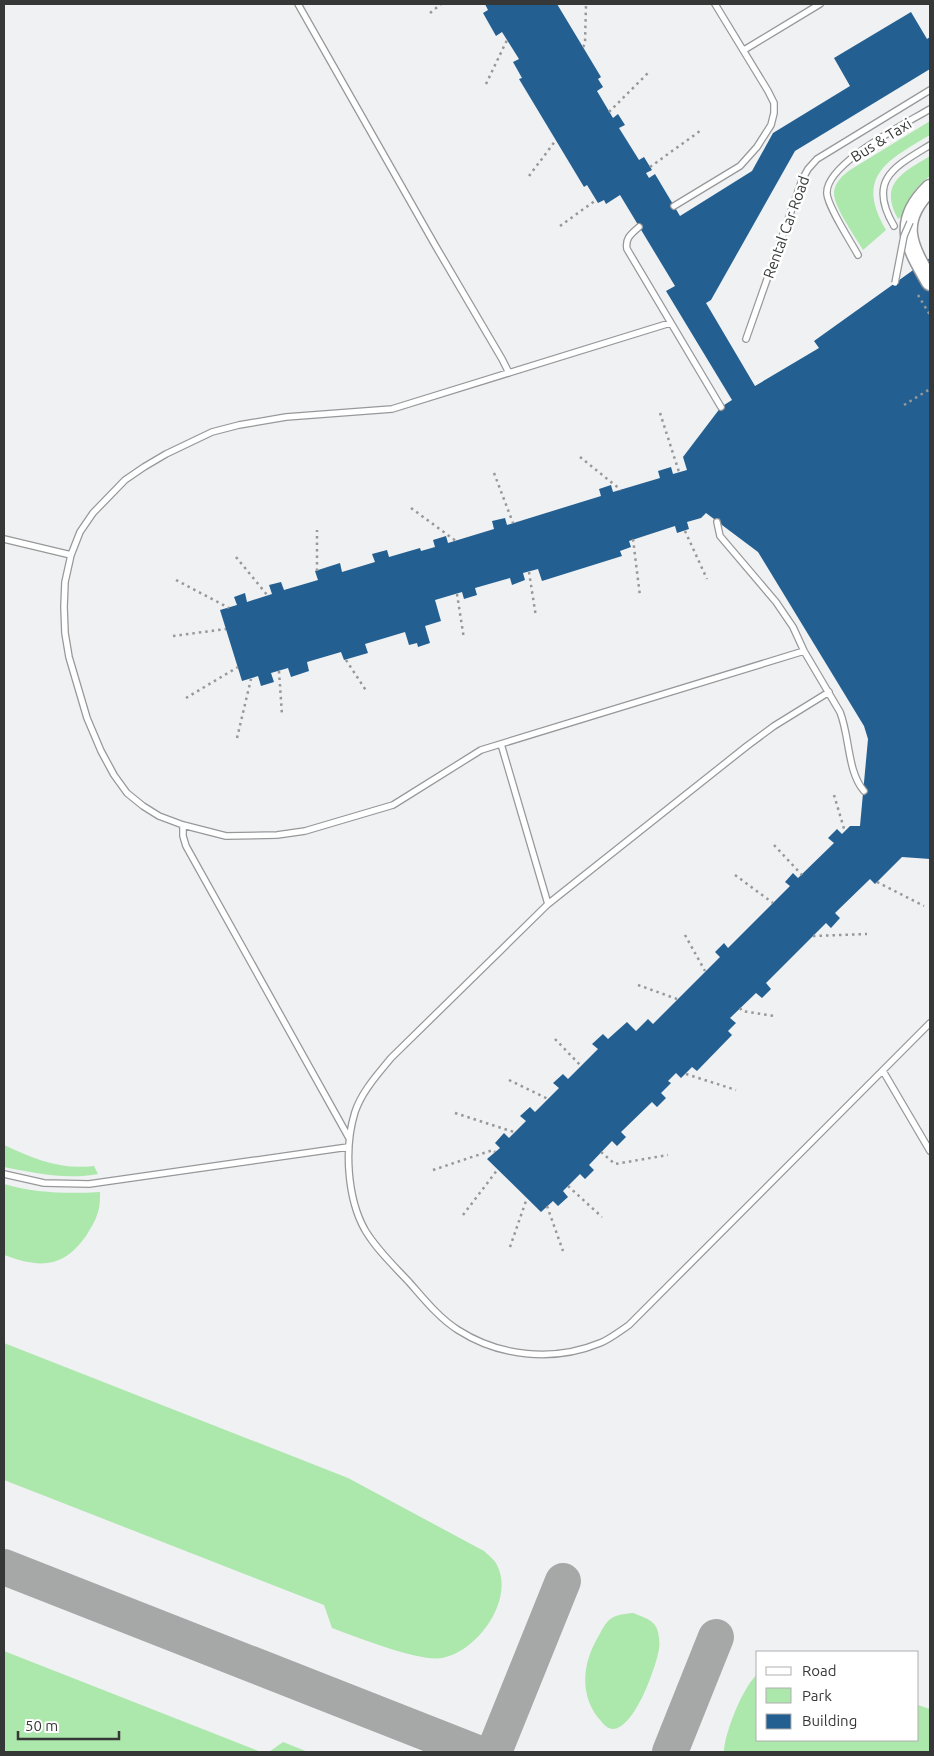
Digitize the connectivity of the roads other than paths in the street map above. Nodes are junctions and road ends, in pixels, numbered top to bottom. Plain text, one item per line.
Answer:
1 (298, 4) edge
2 (715, 4) edge
3 (820, 4) edge
4 (744, 50) junction
5 (930, 90) edge
6 (930, 109) edge
7 (930, 145) edge
8 (930, 188) edge
9 (674, 206) dead end
10 (902, 224) junction
11 (639, 227) dead end
12 (858, 255) dead end
13 (930, 282) edge
14 (896, 283) dead end
15 (670, 323) junction
16 (746, 339) dead end
17 (508, 373) junction
18 (721, 407) dead end
19 (717, 522) dead end
20 (4, 539) edge
21 (71, 555) junction
22 (804, 651) junction
23 (829, 692) junction
24 (501, 744) junction
25 (864, 791) dead end
26 (183, 826) junction
27 (548, 904) junction
28 (930, 1023) edge
29 (882, 1071) junction
30 (350, 1138) junction
31 (348, 1147) junction
32 (930, 1151) edge
33 (4, 1174) edge

1 - 17 lane
2 - 4 lane
3 - 4 lane
4 - 9 lane
5 - 16 lane, Rental Car Road
6 - 12 lane, Bus & Taxi
7 - 10 lane
8 - 10 main road
10 - 13 main road
10 - 14 lane, bridge
11 - 15 lane
15 - 17 lane
15 - 18 lane
17 - 21 lane
19 - 22 lane
20 - 21 lane
21 - 26 lane
22 - 23 lane
22 - 24 lane
23 - 25 lane
23 - 27 lane
24 - 26 lane
24 - 27 lane
26 - 30 lane
27 - 30 lane
28 - 29 lane
29 - 31 lane
29 - 32 lane
30 - 31 lane
31 - 33 lane

